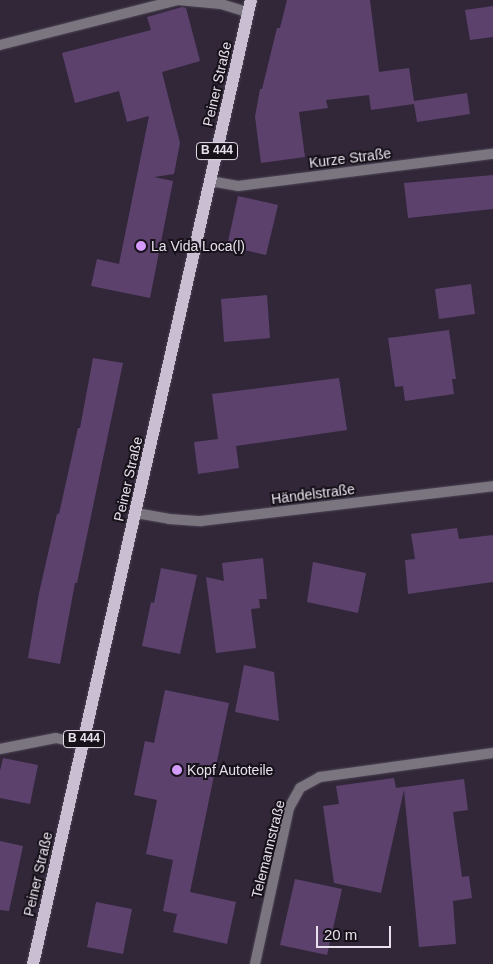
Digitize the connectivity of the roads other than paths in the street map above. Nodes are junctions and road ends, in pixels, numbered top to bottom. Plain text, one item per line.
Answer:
1 (177, 0) edge
2 (250, 6) edge
3 (0, 45) edge
4 (493, 154) edge
5 (210, 180) junction
6 (493, 486) edge
7 (136, 514) junction
8 (83, 744) junction
9 (0, 749) edge
10 (493, 753) edge
11 (33, 964) edge
12 (255, 964) edge

1 - 2 street
1 - 3 street
2 - 5 main road, Peiner Straße / B 444
4 - 5 street, Kurze Straße
5 - 7 main road, Peiner Straße / B 444
6 - 7 street, Händelstraße
7 - 8 main road, Peiner Straße / B 444
8 - 9 street
8 - 11 main road, Peiner Straße / B 444
10 - 12 street, Telemannstraße

